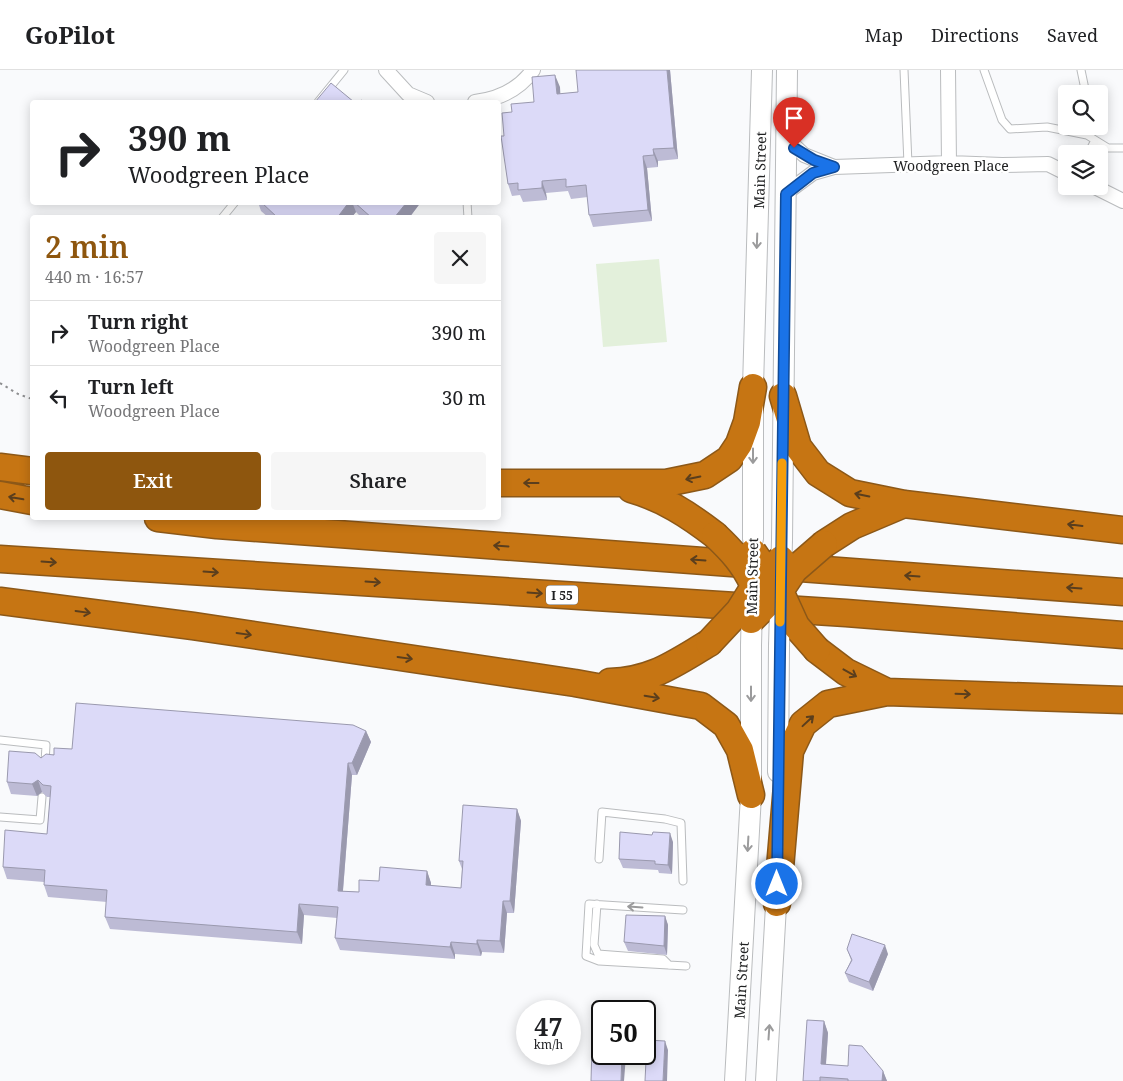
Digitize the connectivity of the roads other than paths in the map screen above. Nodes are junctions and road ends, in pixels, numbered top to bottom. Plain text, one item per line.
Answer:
1 (344, 70) edge
2 (386, 70) edge
3 (533, 70) edge
4 (762, 70) edge
5 (787, 70) edge
6 (904, 70) edge
7 (948, 70) edge
8 (984, 70) edge
9 (1081, 70) edge
10 (1084, 85) edge
11 (320, 100) edge
12 (422, 100) edge
13 (483, 100) edge
14 (1058, 129) edge
15 (1087, 135) edge
16 (786, 138) junction
17 (1095, 140) junction
18 (1092, 145) edge
19 (1123, 148) edge
20 (949, 163) junction
21 (908, 164) junction
22 (834, 167) junction
23 (1058, 169) edge
24 (1108, 193) edge
25 (786, 194) junction
26 (1123, 200) edge
27 (233, 205) edge
28 (224, 215) edge
29 (753, 387) junction
30 (783, 396) junction
31 (0, 468) edge
32 (30, 470) edge
33 (501, 483) edge
34 (609, 483) junction
35 (0, 496) edge
36 (30, 501) edge
37 (904, 504) junction
38 (175, 520) edge
39 (1123, 530) edge
40 (753, 545) joint
41 (0, 559) edge
42 (767, 590) junction
43 (1123, 592) edge
44 (0, 601) edge
45 (1123, 634) edge
46 (779, 636) joint
47 (575, 683) junction
48 (886, 692) junction
49 (1123, 700) edge
50 (0, 740) edge
51 (44, 766) edge
52 (751, 795) junction
53 (42, 797) edge
54 (0, 817) edge
55 (598, 858) dead end
56 (683, 881) dead end
57 (597, 904) junction
58 (777, 904) junction
59 (683, 910) dead end
60 (670, 965) junction
61 (686, 966) dead end
62 (735, 1081) edge
63 (766, 1081) edge

1 - 11 lane
2 - 12 street
3 - 13 street
4 -> 29 main road, Main Street
5 - 16 main road, Main Street
6 - 21 lane
7 - 20 street
8 - 14 lane
9 - 10 lane
15 - 17 lane
16 - 22 street, Woodgreen Place
16 - 25 main road, Main Street
17 - 18 lane
17 - 19 lane
20 - 21 street, Woodgreen Place
20 - 23 street, Woodgreen Place
21 - 22 street, Woodgreen Place
22 - 25 street, Woodgreen Place
24 - 26 street
25 - 30 main road, Main Street
27 - 28 lane
29 -> 34 highway
29 -> 40 main road, Main Street
37 -> 30 highway
30 - 42 main road, Main Street
31 - 32 highway
34 -> 33 highway
34 - 42 highway, bridge
36 -> 35 highway
39 -> 37 highway
37 - 42 highway, bridge
43 -> 38 highway
40 - 42 highway, bridge
41 -> 45 highway, I 55
42 - 46 highway
42 - 47 highway, bridge
42 -> 48 highway, bridge
42 -> 52 main road, Main Street
44 -> 47 highway
46 - 58 main road
47 -> 52 highway
48 -> 49 highway
58 -> 48 highway
50 - 51 lane
52 -> 62 main road, Main Street
53 - 54 lane
55 - 56 lane
59 -> 57 lane
57 - 60 lane
57 - 60 lane
63 -> 58 main road
60 - 61 lane

